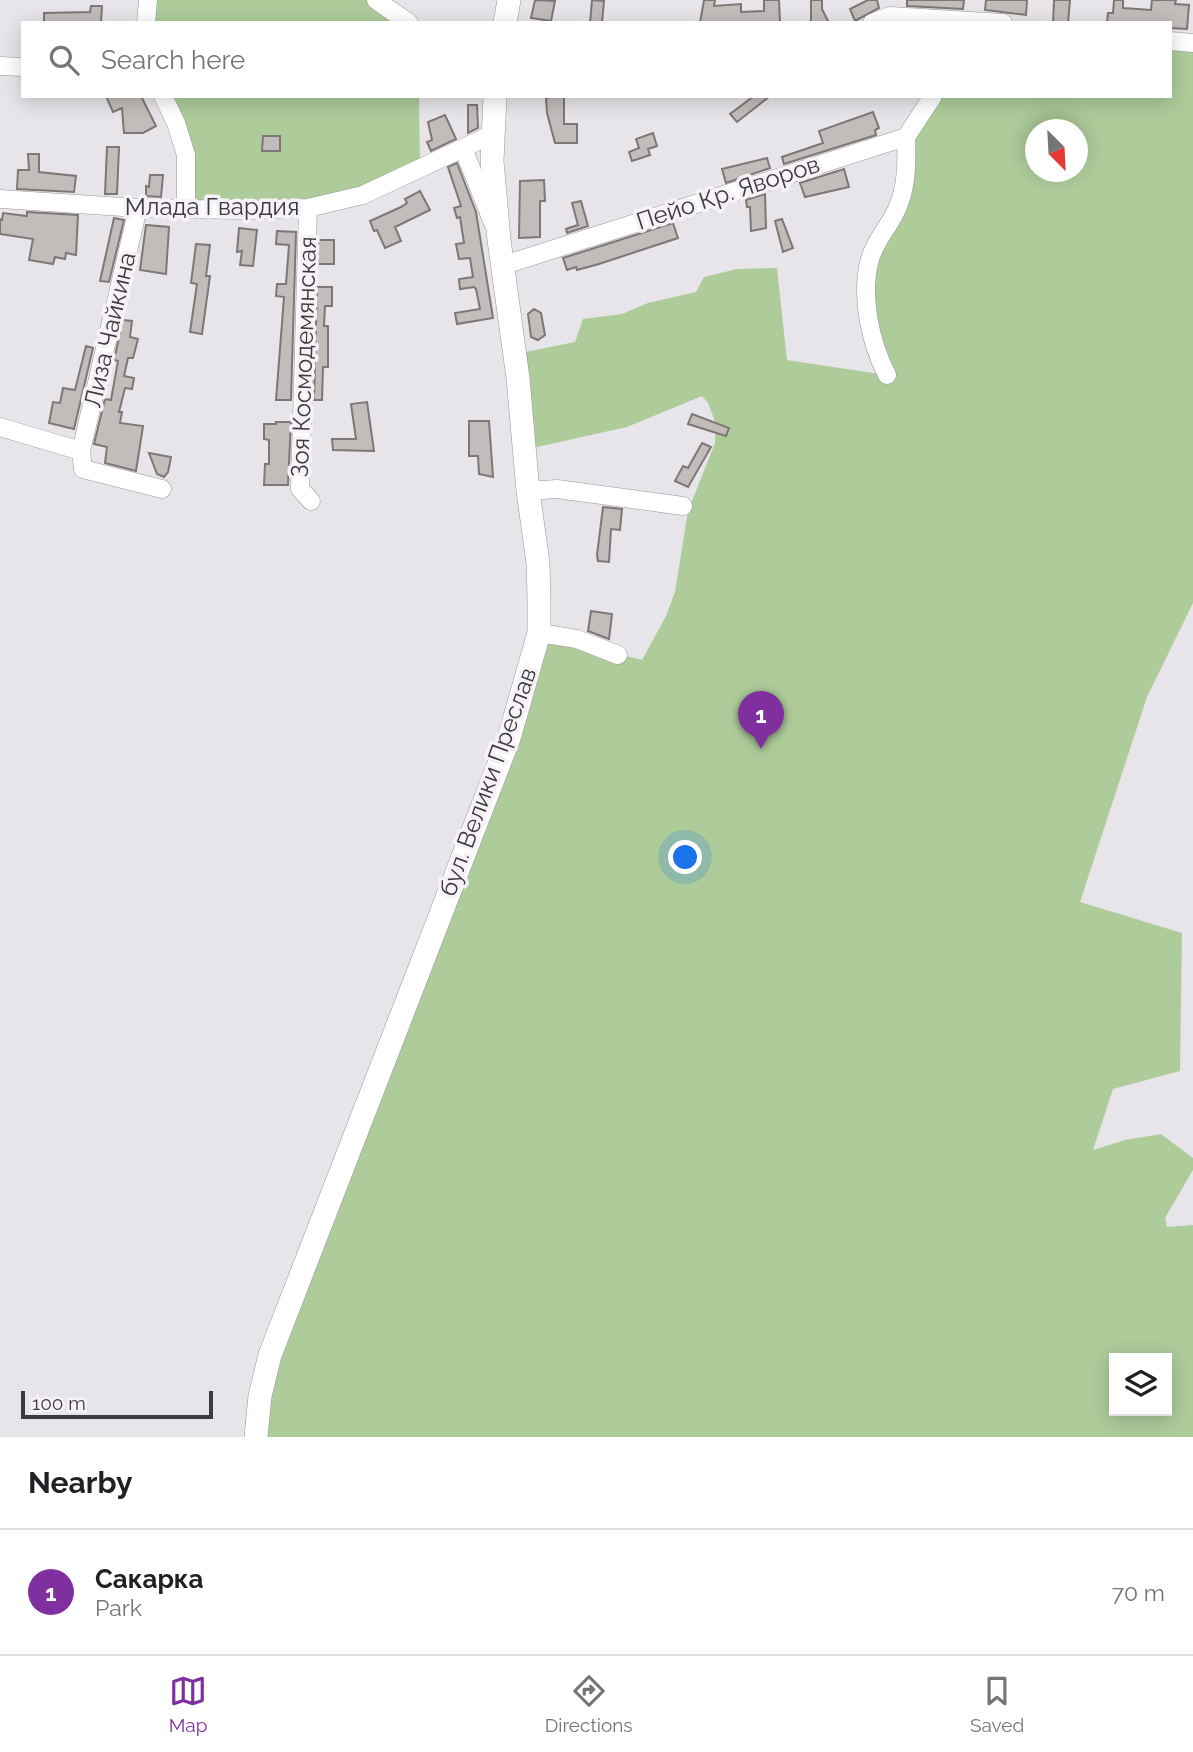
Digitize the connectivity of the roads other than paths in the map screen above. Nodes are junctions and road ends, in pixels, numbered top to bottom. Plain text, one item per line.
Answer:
1 (148, 0) edge
2 (376, 0) edge
3 (509, 0) edge
4 (888, 8) edge
5 (146, 21) edge
6 (406, 21) edge
7 (505, 21) edge
8 (874, 21) edge
9 (974, 21) edge
10 (1172, 41) edge
11 (1193, 43) edge
12 (0, 66) edge
13 (21, 67) edge
14 (164, 98) edge
15 (489, 98) edge
16 (932, 98) edge
17 (493, 134) junction
18 (906, 137) junction
19 (463, 148) junction
20 (0, 199) edge
21 (138, 208) junction
22 (309, 208) junction
23 (186, 209) junction
24 (499, 240) junction
25 (504, 265) junction
26 (887, 375) dead end
27 (0, 427) edge
28 (81, 451) junction
29 (162, 489) dead end
30 (528, 491) junction
31 (311, 501) dead end
32 (683, 506) dead end
33 (539, 633) junction
34 (618, 654) dead end
35 (256, 1437) edge

1 - 5 street
2 - 6 street
3 - 7 main road
4 - 8 street
4 - 9 street
10 - 11 street
12 - 13 street
14 - 23 street
15 - 17 main road, бул. Велики Преслав
16 - 18 street
17 - 19 street, Млада Гвардия
17 - 24 main road, бул. Велики Преслав
18 - 25 street, Пейо Кр. Яворов
18 - 26 street
19 - 22 street, Млада Гвардия
19 - 24 street
20 - 21 street, Млада Гвардия
21 - 23 street, Млада Гвардия
21 - 28 street, Лиза Чайкина
22 - 23 street, Млада Гвардия
22 - 31 street, Зоя Космодемянская
24 - 25 main road, бул. Велики Преслав
25 - 30 main road, бул. Велики Преслав
27 - 28 street
28 - 29 street
30 - 32 street
30 - 33 main road, бул. Велики Преслав
33 - 34 street
33 - 35 main road, бул. Велики Преслав

